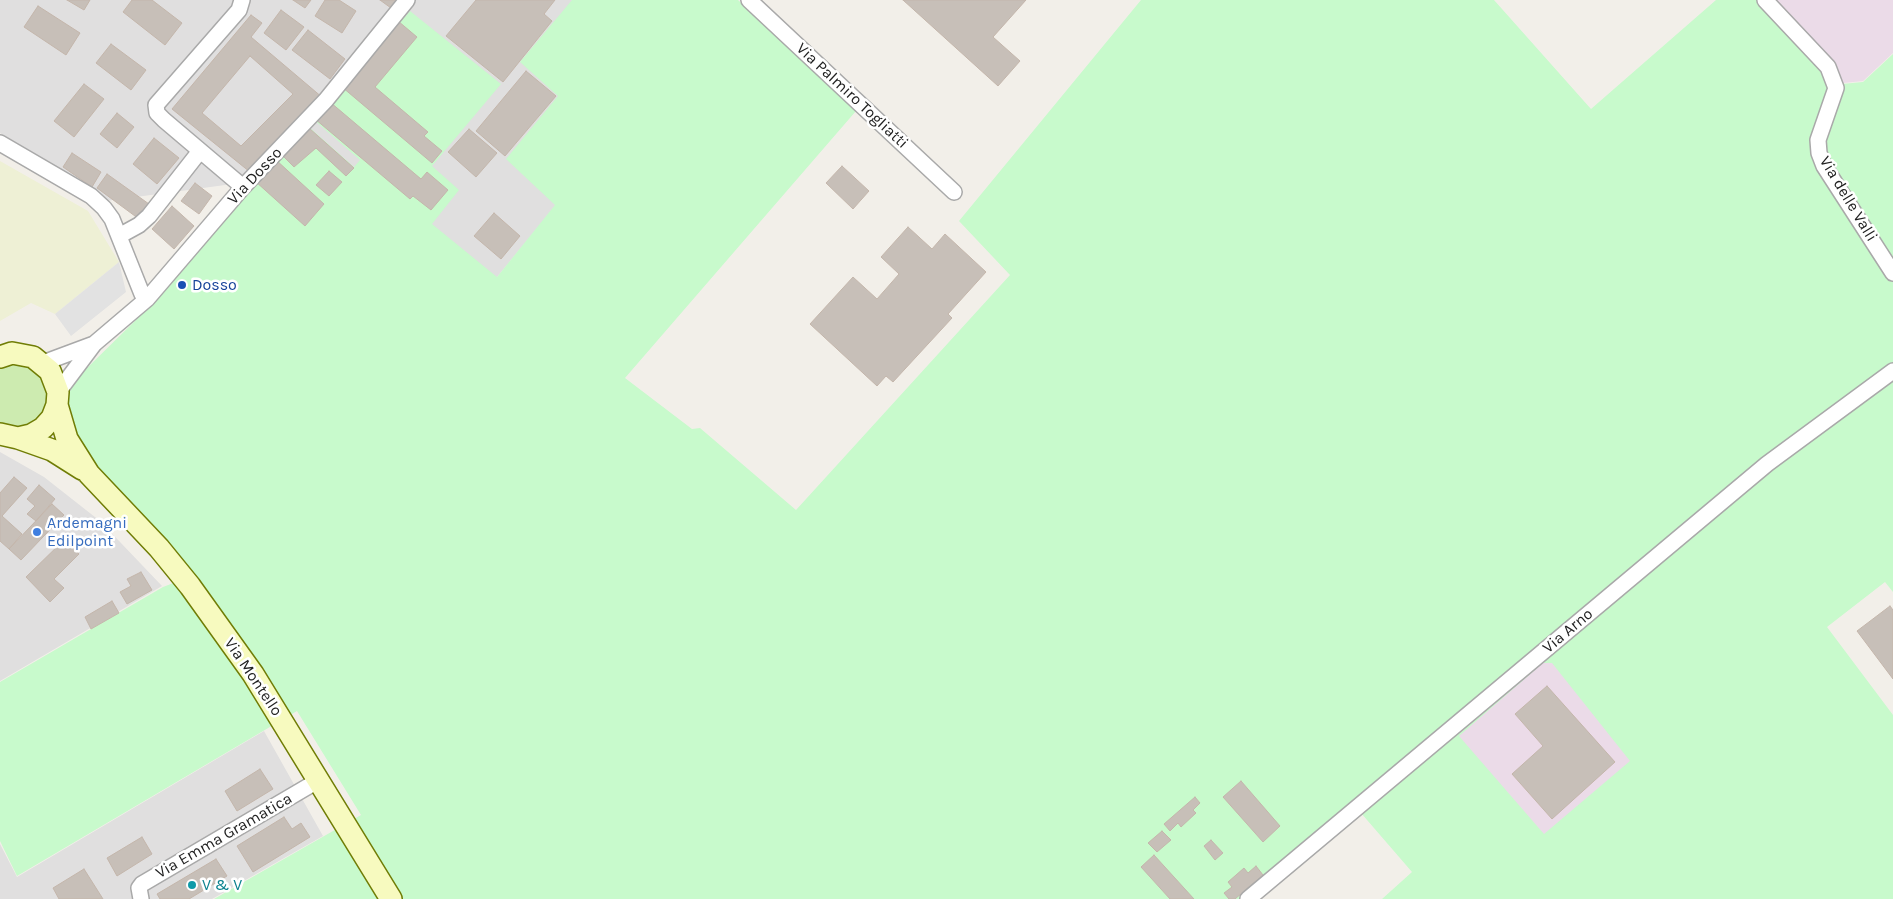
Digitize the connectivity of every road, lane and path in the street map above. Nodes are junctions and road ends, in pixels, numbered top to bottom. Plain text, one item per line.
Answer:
1 (242, 0) edge
2 (749, 0) edge
3 (1765, 0) edge
4 (405, 3) edge
5 (0, 143) edge
6 (200, 151) junction
7 (243, 187) junction
8 (954, 192) dead end
9 (120, 236) junction
10 (1893, 273) edge
11 (147, 299) junction
12 (94, 344) junction
13 (0, 357) edge
14 (43, 363) junction
15 (1893, 371) edge
16 (58, 398) junction
17 (9, 436) edge
18 (89, 474) junction
19 (319, 780) junction
20 (141, 899) edge
21 (391, 899) edge
22 (1248, 899) edge

1 - 6 street
2 - 8 street, Via Palmiro Togliatti
3 - 10 street, Via delle Valli
4 - 7 street, Via Dosso
5 - 9 street
6 - 7 street
6 - 9 street
7 - 11 street, Via Dosso
9 - 11 street
11 - 12 street, Via Dosso
12 - 14 street, Via Dosso
12 - 16 street, Via Dosso
13 - 14 street
14 - 16 street, Via Montello
15 - 22 street, Via Arno
16 - 17 street
16 - 18 street, Via Montello
17 - 18 street, Via Montello
18 - 19 street, Via Montello
19 - 20 street, Via Emma Gramatica
19 - 21 street, Via Montello

